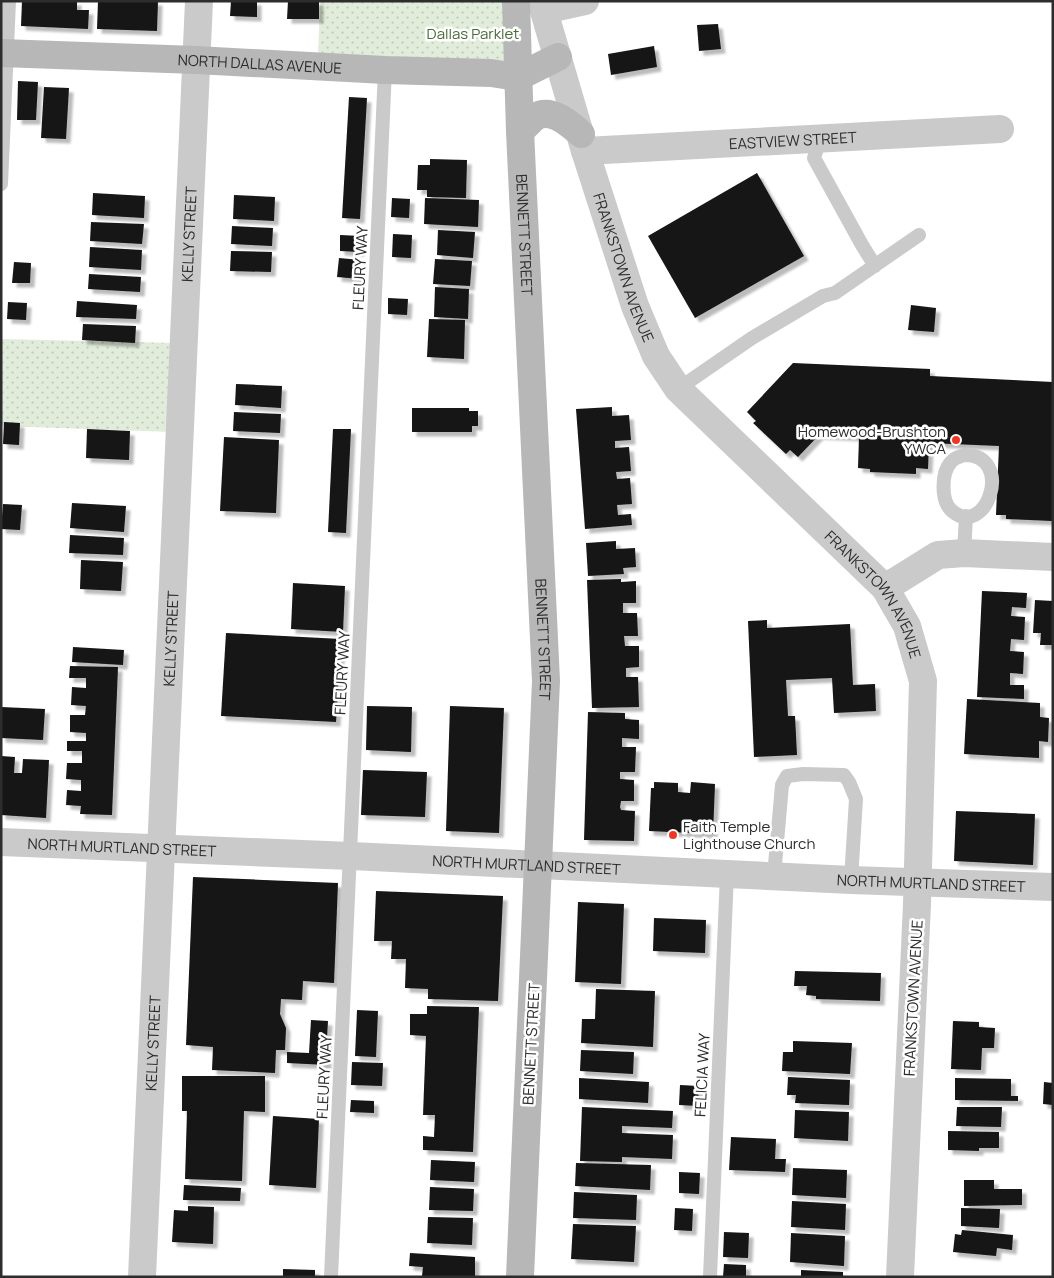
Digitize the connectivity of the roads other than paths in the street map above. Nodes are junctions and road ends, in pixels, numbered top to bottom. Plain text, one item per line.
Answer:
1 (10, 1) edge
2 (199, 1) edge
3 (516, 1) edge
4 (585, 1) edge
5 (542, 6) edge
6 (4, 54) edge
7 (558, 57) junction
8 (196, 60) junction
9 (385, 70) junction
10 (518, 77) junction
11 (1000, 129) dead end
12 (520, 131) junction
13 (820, 139) junction
14 (583, 143) junction
15 (1, 184) edge
16 (919, 235) dead end
17 (875, 266) junction
18 (678, 389) junction
19 (966, 516) junction
20 (964, 553) junction
21 (1053, 556) edge
22 (885, 588) junction
23 (1, 842) edge
24 (160, 847) junction
25 (351, 856) junction
26 (538, 864) junction
27 (727, 874) junction
28 (774, 876) junction
29 (851, 880) junction
30 (918, 881) junction
31 (1053, 887) edge
32 (142, 1277) edge
33 (332, 1277) edge
34 (520, 1277) edge
35 (710, 1277) edge
36 (900, 1277) edge

1 - 6 lane
2 - 8 street, KELLY STREET
3 - 10 main road, BENNETT STREET
4 - 5 street
5 - 7 street, FRANKSTOWN AVENUE
6 - 8 main road, NORTH DALLAS AVENUE
6 - 15 lane
7 - 10 main road
7 - 14 street, FRANKSTOWN AVENUE
8 - 9 main road, NORTH DALLAS AVENUE
8 - 24 street, KELLY STREET
9 - 10 main road, NORTH DALLAS AVENUE
9 - 25 lane, FLEURY WAY
10 - 12 main road, BENNETT STREET
11 - 13 street, EASTVIEW STREET
12 - 14 main road
12 - 26 main road, BENNETT STREET
13 - 14 street, EASTVIEW STREET
13 - 17 lane
14 - 18 street, FRANKSTOWN AVENUE
16 - 17 lane
17 - 18 lane
18 - 22 street, FRANKSTOWN AVENUE
19 - 19 lane
19 - 20 lane
20 - 21 street
20 - 22 street
22 - 30 street, FRANKSTOWN AVENUE
23 - 24 street, NORTH MURTLAND STREET
24 - 25 street, NORTH MURTLAND STREET
24 - 32 street, KELLY STREET
25 - 26 street, NORTH MURTLAND STREET
25 - 33 lane, FLEURY WAY
26 - 27 street, NORTH MURTLAND STREET
26 - 34 main road, BENNETT STREET
27 - 28 street, NORTH MURTLAND STREET
27 - 35 lane, FELICIA WAY
28 - 29 street, NORTH MURTLAND STREET
28 - 29 lane
29 - 30 street, NORTH MURTLAND STREET
30 - 31 street, NORTH MURTLAND STREET
30 - 36 street, FRANKSTOWN AVENUE

